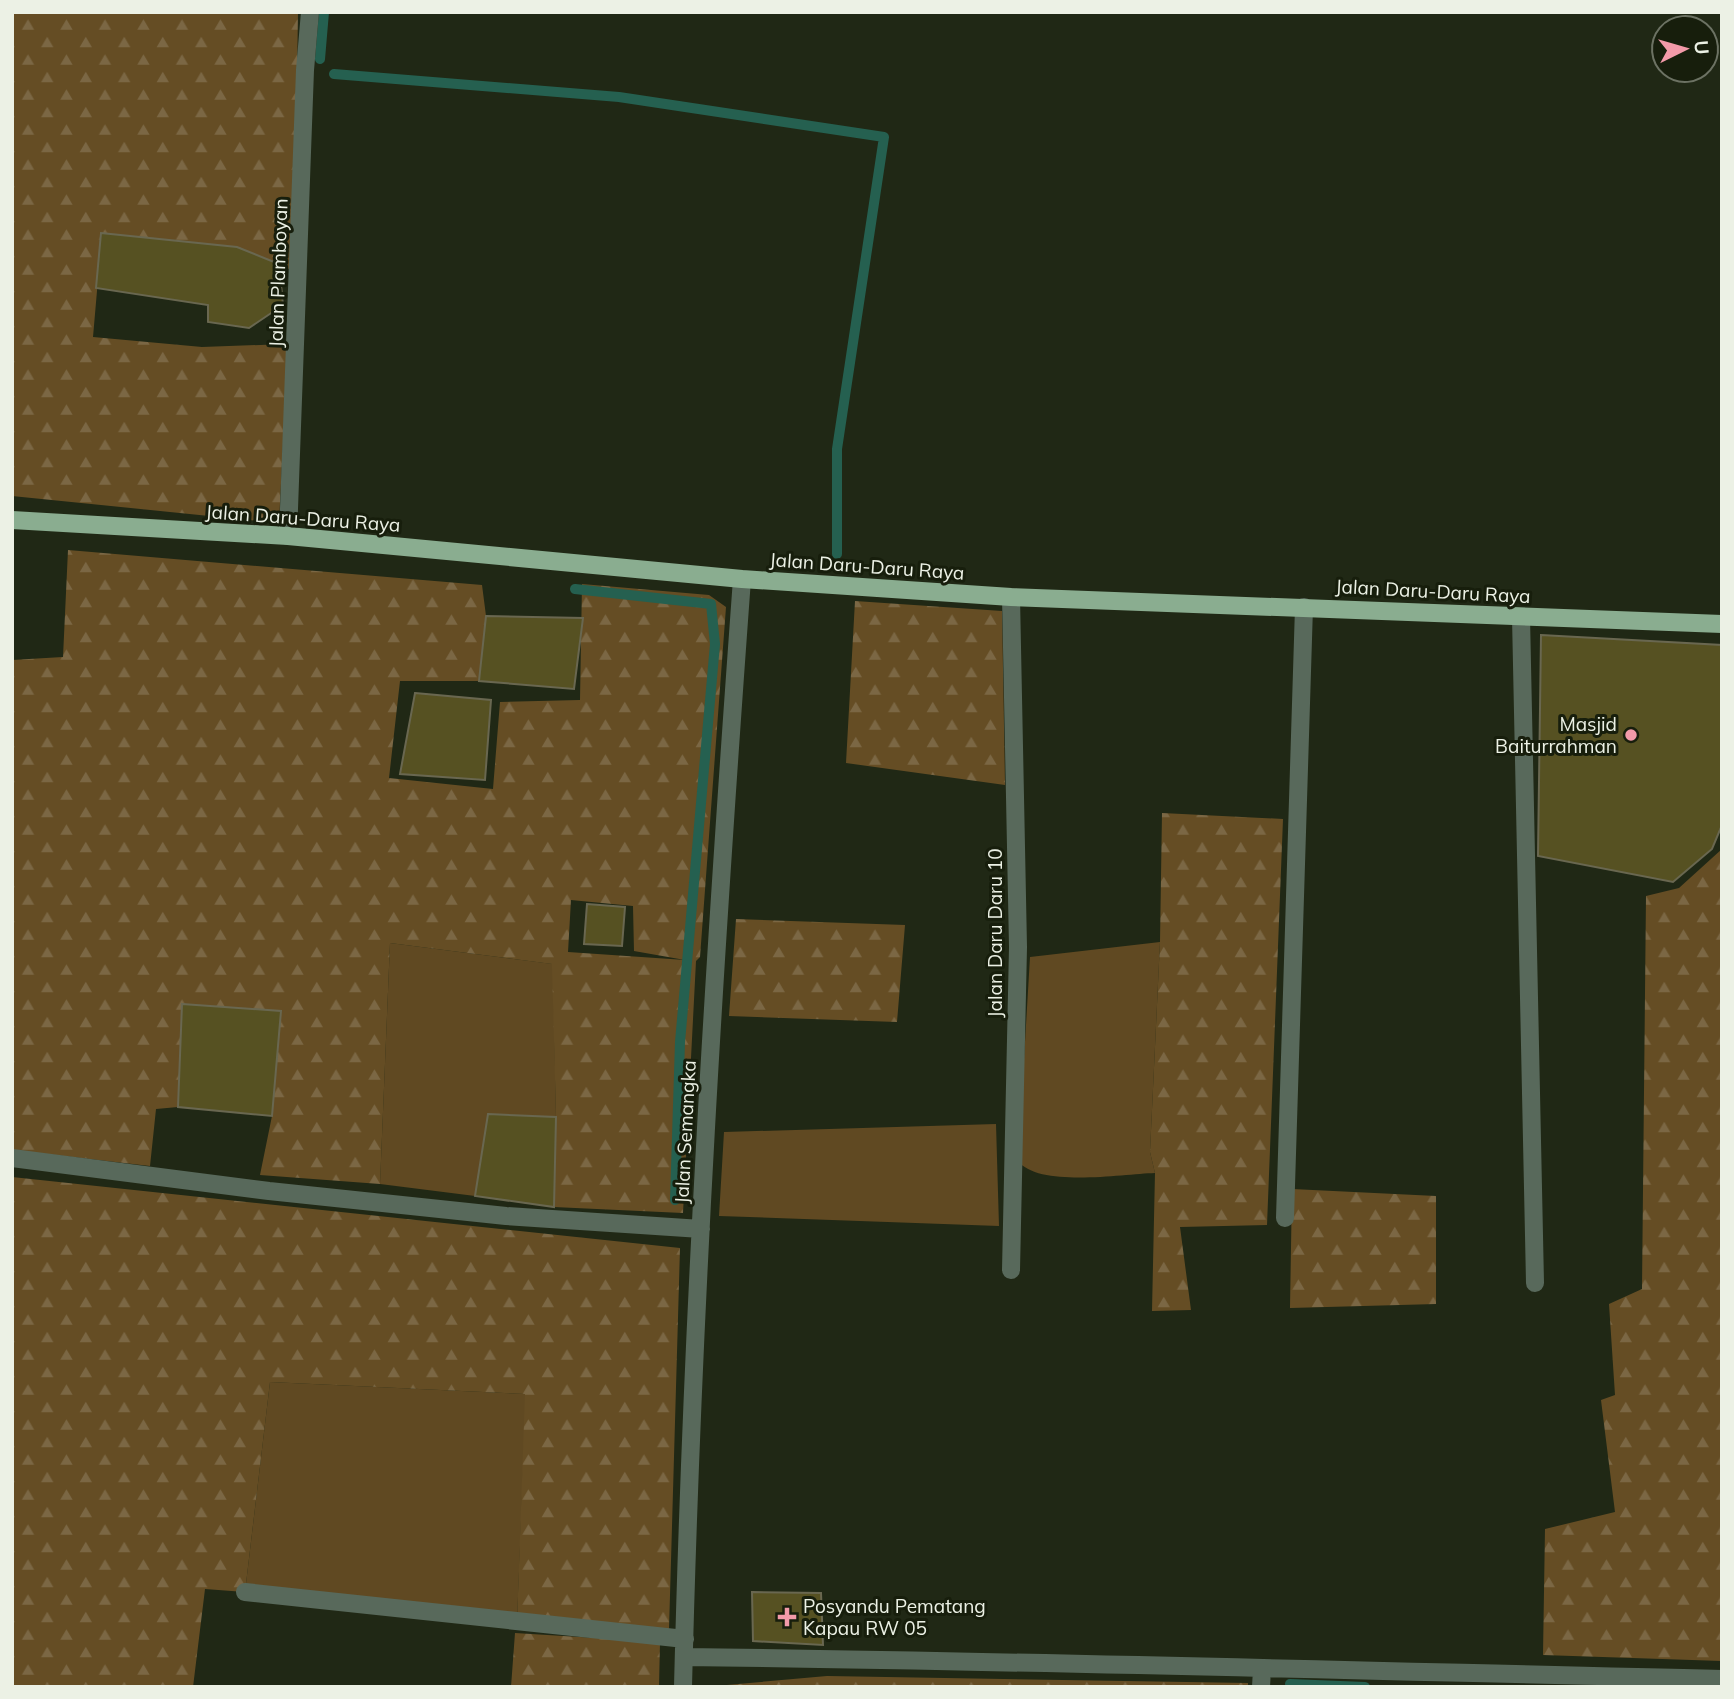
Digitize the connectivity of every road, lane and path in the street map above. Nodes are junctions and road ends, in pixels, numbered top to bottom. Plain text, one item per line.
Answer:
1 (310, 12) edge
2 (12, 520) edge
3 (288, 536) junction
4 (742, 579) junction
5 (1011, 597) junction
6 (1304, 607) junction
7 (1521, 617) junction
8 (1722, 624) edge
9 (12, 1158) edge
10 (1285, 1218) dead end
11 (701, 1229) junction
12 (1011, 1270) dead end
13 (1535, 1283) dead end
14 (245, 1592) dead end
15 (684, 1648) junction
16 (1261, 1678) edge
17 (1722, 1679) edge
18 (683, 1687) edge

1 - 3 street, Jalan Plamboyan
2 - 3 main road, Jalan Daru-Daru Raya
3 - 4 main road, Jalan Daru-Daru Raya
4 - 5 main road, Jalan Daru-Daru Raya
4 - 11 street, Jalan Semangka
5 - 6 main road, Jalan Daru-Daru Raya
5 - 12 street, Jalan Daru Daru 10
6 - 7 main road, Jalan Daru-Daru Raya
6 - 10 street
7 - 8 main road, Jalan Daru-Daru Raya
7 - 13 street
9 - 11 street
11 - 15 street, Jalan Semangka
14 - 15 street
15 - 16 street
15 - 18 street, Jalan Semangka
16 - 17 street

